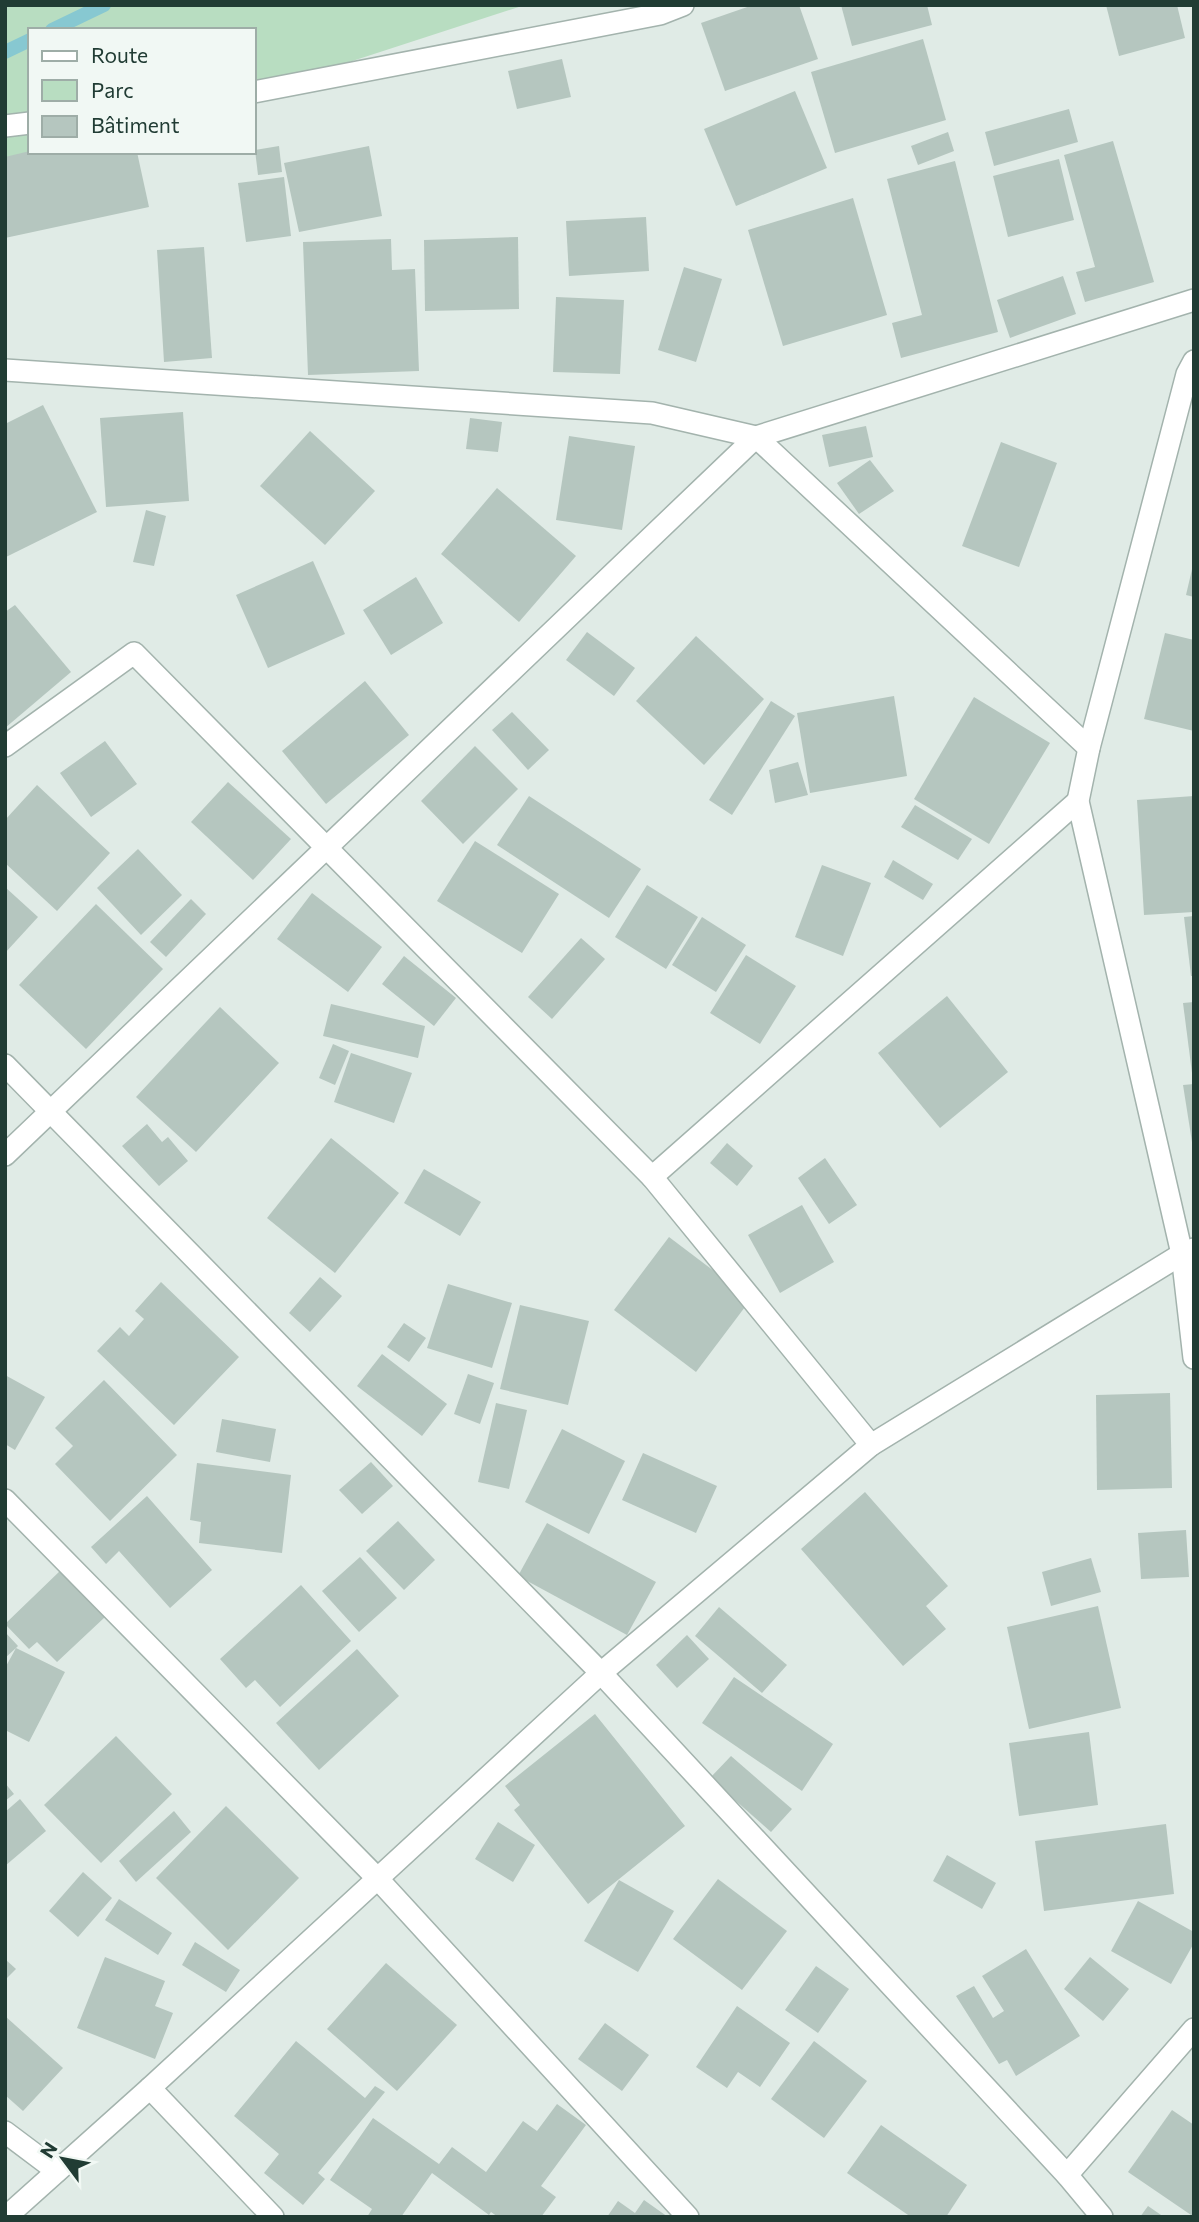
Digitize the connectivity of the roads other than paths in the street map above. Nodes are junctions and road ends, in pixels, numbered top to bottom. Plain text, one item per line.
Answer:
1 (683, 5) edge
2 (256, 92) edge
3 (28, 123) edge
4 (5, 126) edge
5 (1194, 300) edge
6 (1194, 361) edge
7 (5, 370) edge
8 (756, 437) junction
9 (5, 746) edge
10 (1088, 748) junction
11 (1078, 802) junction
12 (327, 848) junction
13 (5, 1065) edge
14 (50, 1112) junction
15 (5, 1155) edge
16 (652, 1177) junction
17 (1188, 1252) edge
18 (1194, 1358) edge
19 (871, 1445) junction
20 (5, 1500) edge
21 (601, 1672) junction
22 (377, 1878) junction
23 (1194, 2029) edge
24 (150, 2088) junction
25 (5, 2132) edge
26 (57, 2171) junction
27 (1067, 2175) junction
28 (6, 2217) edge
29 (273, 2217) edge
30 (688, 2217) edge
31 (1102, 2217) edge

1 - 2 street
3 - 4 street
5 - 8 street
6 - 10 street
7 - 8 street
8 - 10 street
8 - 12 street
9 - 12 street
10 - 11 street
11 - 16 street
11 - 17 street
12 - 14 street
12 - 16 street
13 - 14 street
14 - 15 street
14 - 21 street
16 - 19 street
17 - 18 street
17 - 19 street
19 - 21 street
20 - 22 street
21 - 22 street
21 - 27 street
22 - 24 street
22 - 30 street
23 - 27 street
24 - 26 street
24 - 29 street
25 - 26 street
26 - 28 street
27 - 31 street

